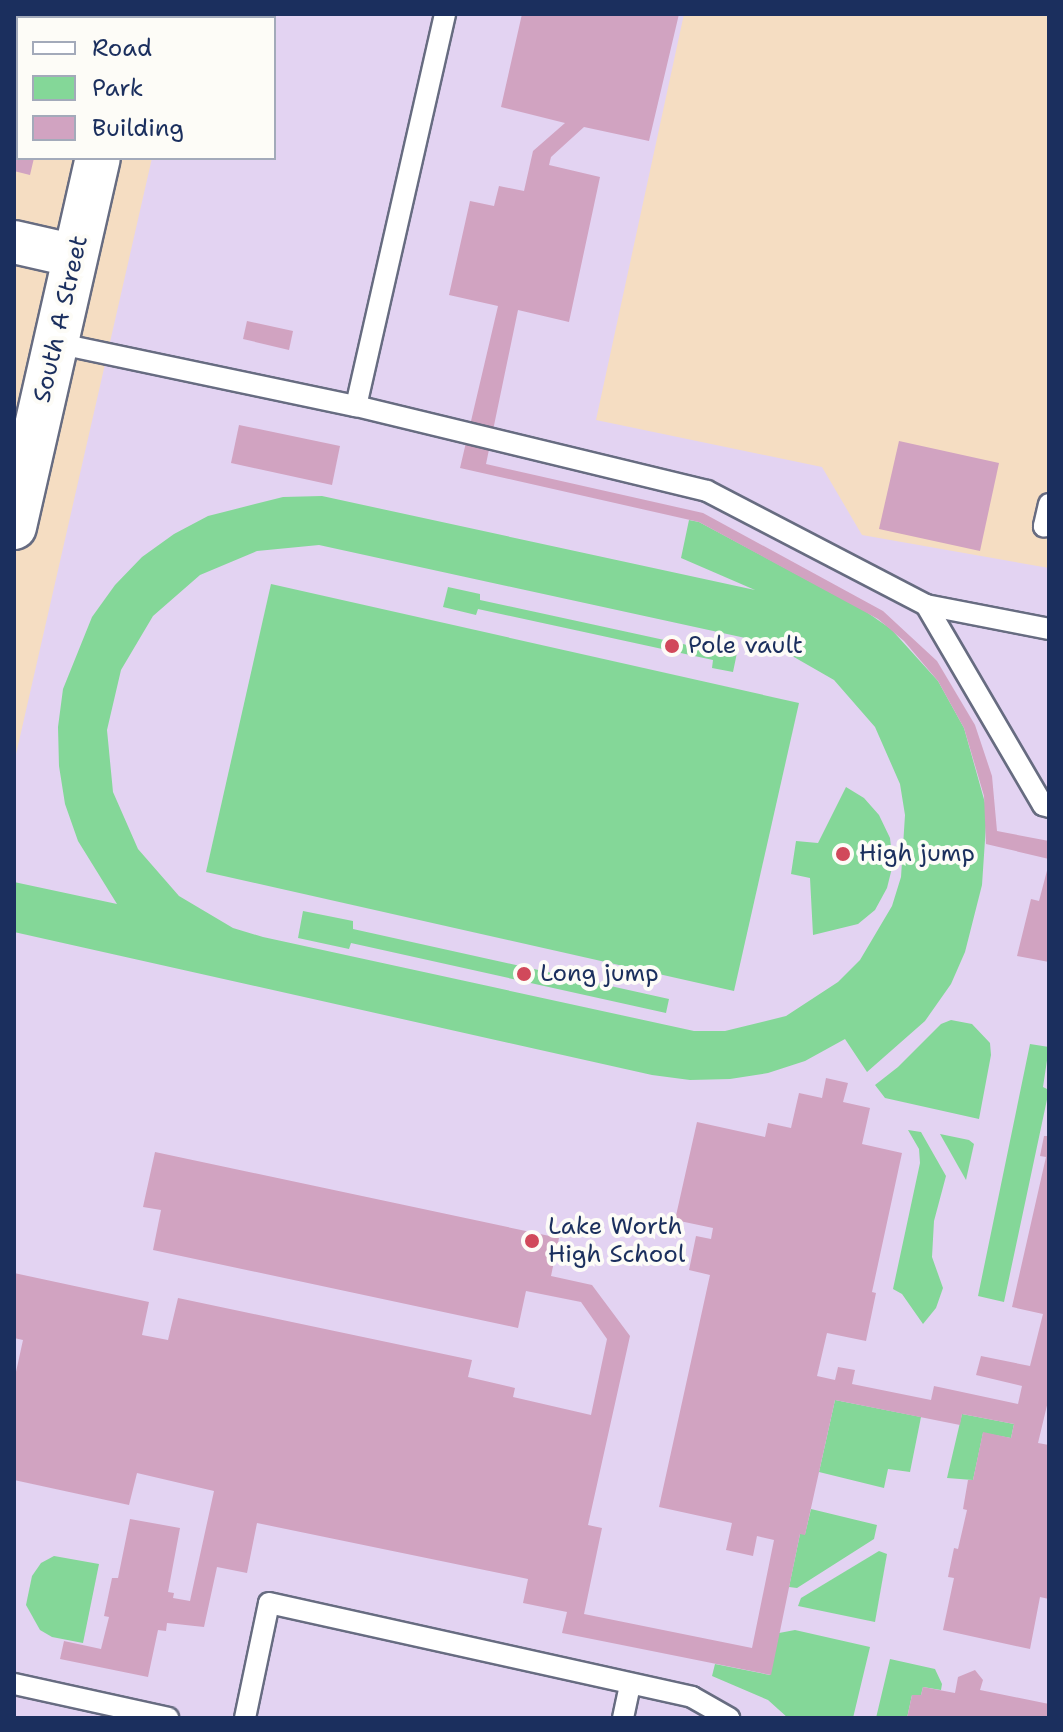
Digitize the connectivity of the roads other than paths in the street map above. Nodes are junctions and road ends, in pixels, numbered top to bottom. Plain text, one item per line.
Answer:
1 (445, 14) edge
2 (98, 160) edge
3 (14, 242) edge
4 (75, 256) junction
5 (56, 343) junction
6 (356, 406) junction
7 (1049, 504) edge
8 (1047, 526) edge
9 (14, 527) edge
10 (926, 605) junction
11 (1049, 629) edge
12 (1049, 807) edge
13 (14, 1684) edge
14 (630, 1684) junction
15 (251, 1717) edge
16 (168, 1718) edge
17 (623, 1718) edge
18 (729, 1718) edge

1 - 6 lane
2 - 4 street, South A Street
3 - 4 street
4 - 5 street, South A Street
5 - 6 lane
5 - 9 street, South A Street
6 - 10 lane
7 - 8 lane
10 - 11 lane
10 - 12 lane
13 - 16 lane
14 - 15 lane
14 - 17 lane
14 - 18 lane

